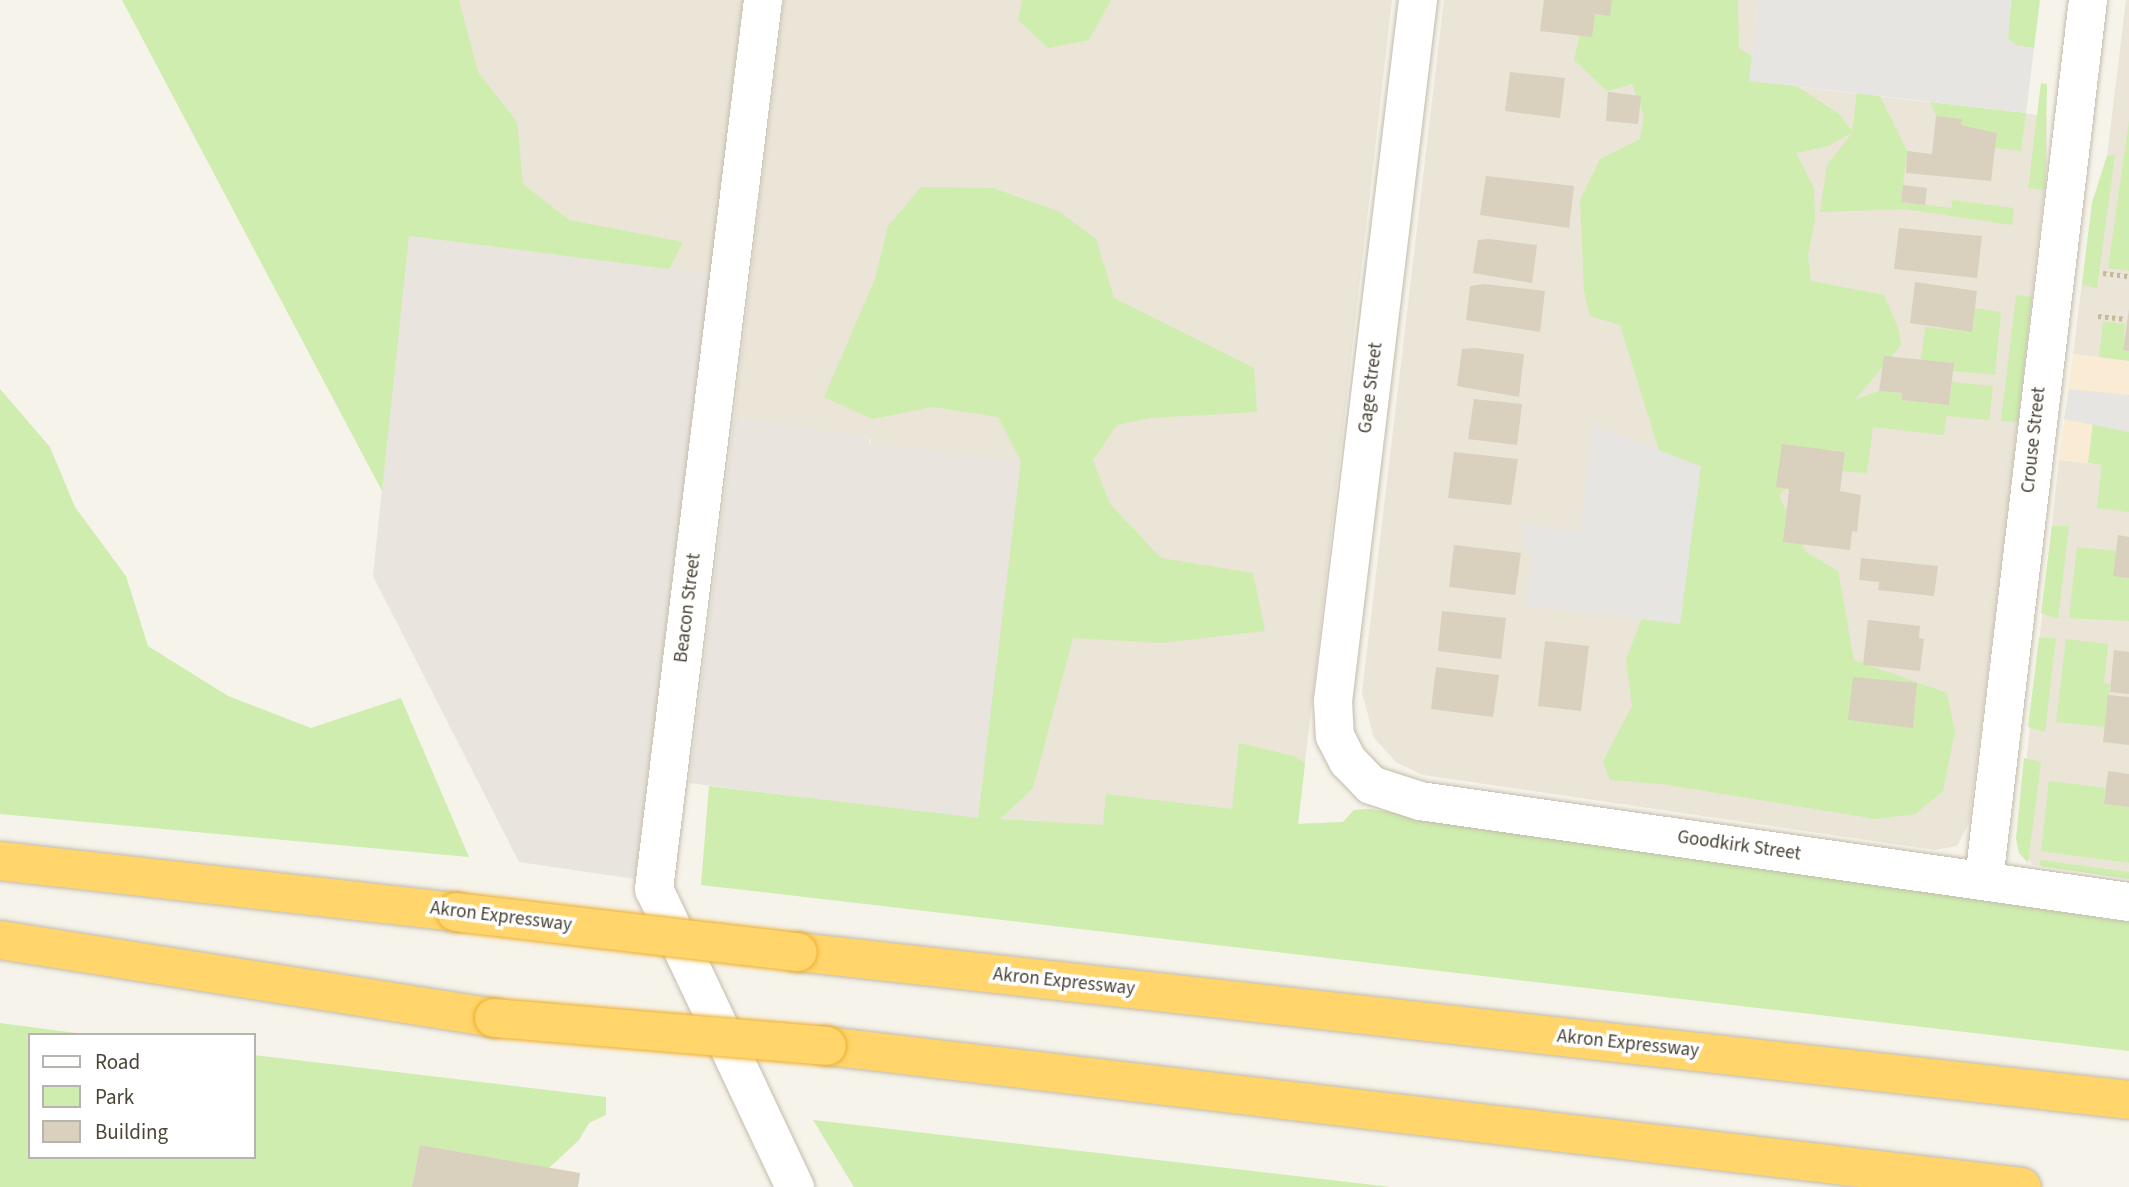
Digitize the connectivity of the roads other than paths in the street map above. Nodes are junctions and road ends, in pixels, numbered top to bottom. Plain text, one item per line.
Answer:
1 (763, 0) edge
2 (1418, 0) edge
3 (2088, 0) edge
4 (1357, 771) joint
5 (0, 861) edge
6 (1984, 880) junction
7 (2129, 902) edge
8 (0, 940) edge
9 (2129, 1100) edge
10 (795, 1187) edge
11 (2022, 1187) edge

1 - 10 street, Beacon Street
2 - 4 street, Gage Street
3 - 6 street, Crouse Street
4 - 6 street, Goodkirk Street
5 - 9 highway, Akron Expressway, bridge
6 - 7 street, Goodkirk Street
8 - 11 highway, bridge

